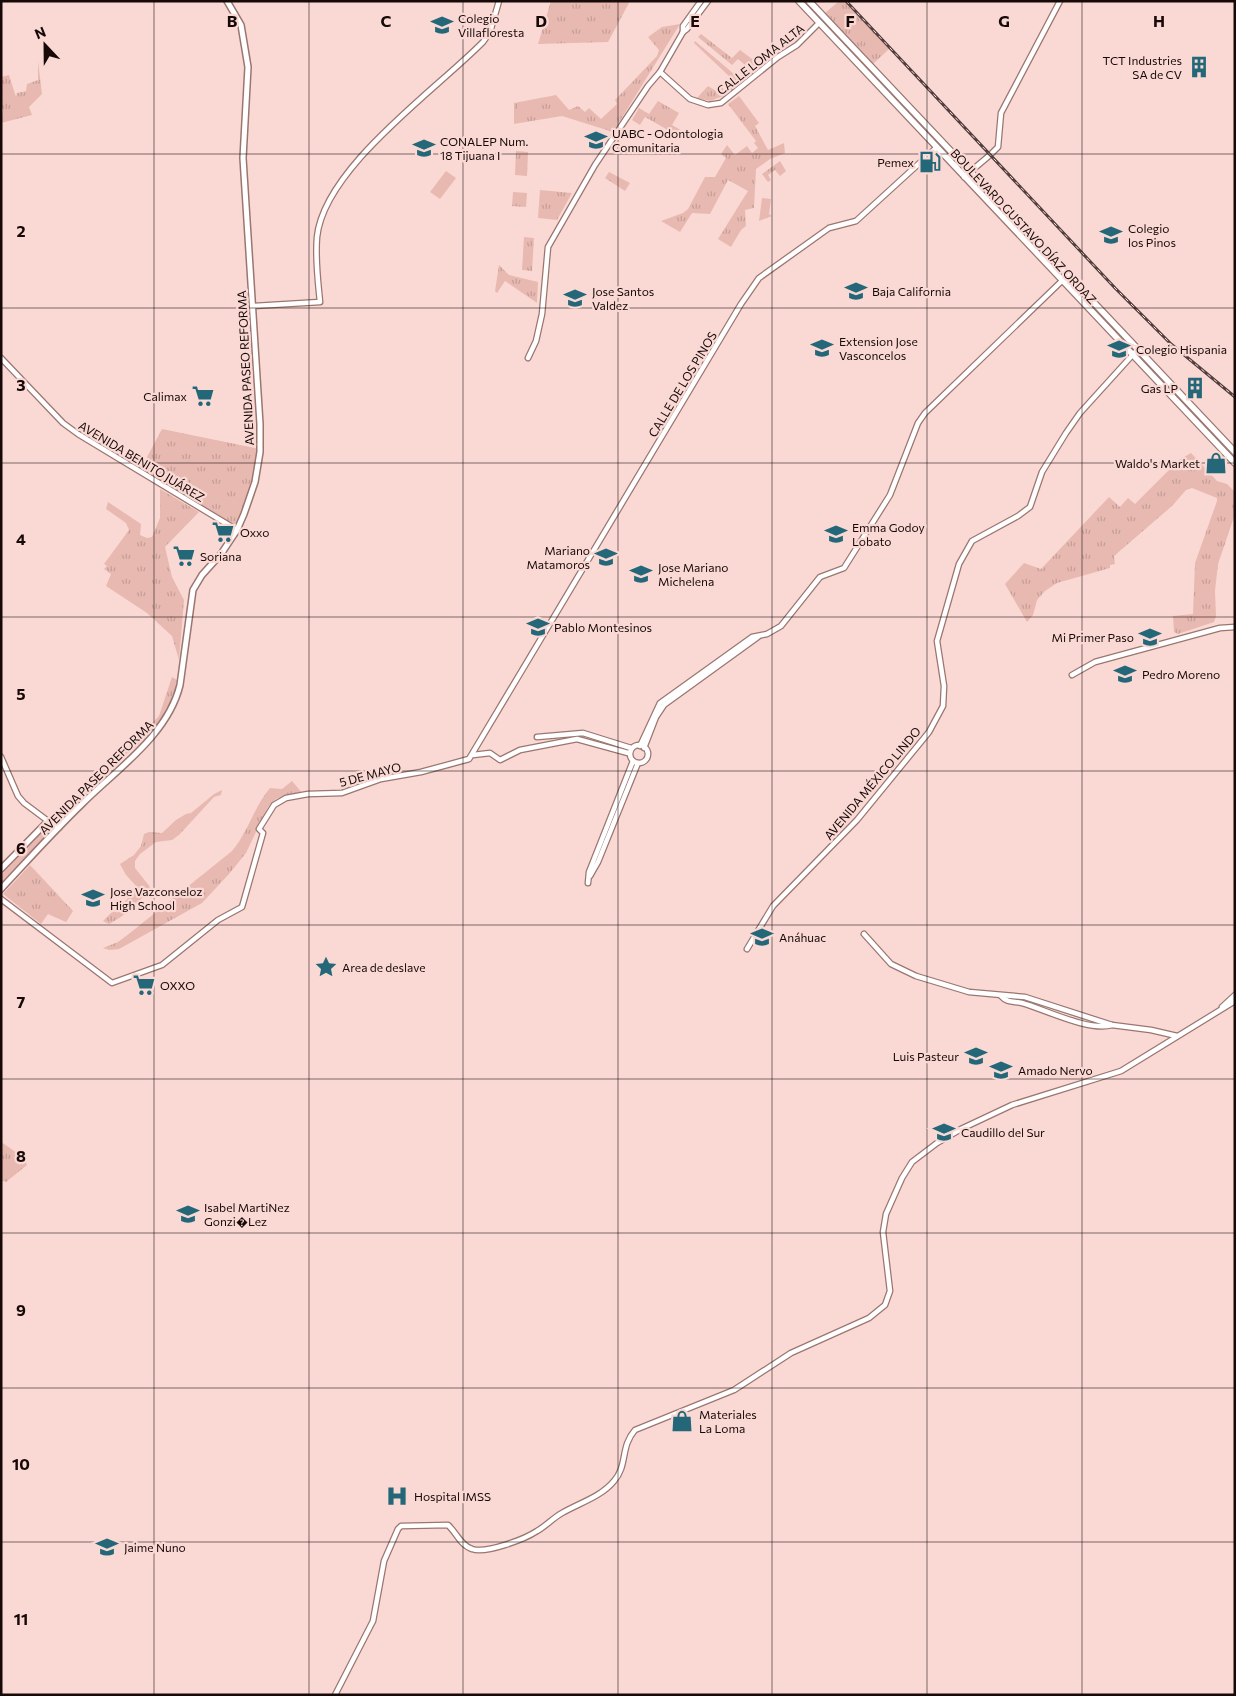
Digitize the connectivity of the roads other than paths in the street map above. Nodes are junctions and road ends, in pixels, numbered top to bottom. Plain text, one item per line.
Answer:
1 (228, 1) edge
2 (499, 1) edge
3 (701, 1) edge
4 (708, 1) edge
5 (799, 1) edge
6 (809, 1) edge
7 (1060, 1) edge
8 (820, 23) junction
9 (683, 32) junction
10 (866, 62) junction
11 (861, 67) junction
12 (660, 72) junction
13 (936, 148) junction
14 (970, 172) junction
15 (964, 177) junction
16 (1068, 276) junction
17 (1062, 281) junction
18 (252, 306) junction
19 (1137, 350) junction
20 (1132, 355) junction
21 (1, 358) edge
22 (528, 358) dead end
23 (1235, 452) edge
24 (1235, 463) edge
25 (237, 530) junction
26 (1235, 627) edge
27 (1072, 675) dead end
28 (537, 737) dead end
29 (642, 747) junction
30 (631, 748) junction
31 (628, 753) junction
32 (1, 757) edge
33 (471, 757) junction
34 (635, 762) junction
35 (48, 821) junction
36 (59, 828) junction
37 (1, 869) edge
38 (588, 883) dead end
39 (1, 889) edge
40 (1, 899) edge
41 (864, 934) dead end
42 (747, 948) dead end
43 (1235, 995) edge
44 (1235, 1001) edge
45 (1222, 1007) junction
46 (1177, 1036) junction
47 (335, 1695) edge

1 - 18 main road, AVENIDA PASEO REFORMA
2 - 18 street
3 - 9 street
4 - 9 street
5 - 8 main road, BOULEVARD GUSTAVO DÍAZ ORDAZ
6 - 10 main road, BOULEVARD GUSTAVO DÍAZ ORDAZ
7 - 14 street
8 - 11 main road, BOULEVARD GUSTAVO DÍAZ ORDAZ
8 - 12 street, CALLE LOMA ALTA
9 - 12 street
10 - 11 main road
10 - 14 main road, BOULEVARD GUSTAVO DÍAZ ORDAZ
11 - 13 main road, BOULEVARD GUSTAVO DÍAZ ORDAZ
12 - 22 street
13 - 15 main road, BOULEVARD GUSTAVO DÍAZ ORDAZ
13 - 33 street, CALLE DE LOS PINOS
14 - 15 street
14 - 16 main road, BOULEVARD GUSTAVO DÍAZ ORDAZ
15 - 17 main road, BOULEVARD GUSTAVO DÍAZ ORDAZ
16 - 17 street
16 - 19 main road, BOULEVARD GUSTAVO DÍAZ ORDAZ
17 - 20 main road, BOULEVARD GUSTAVO DÍAZ ORDAZ
17 - 29 street
18 - 25 main road, AVENIDA PASEO REFORMA
19 - 20 street, AVENIDA MÉXICO LINDO
19 - 23 main road, BOULEVARD GUSTAVO DÍAZ ORDAZ
20 - 24 main road, BOULEVARD GUSTAVO DÍAZ ORDAZ
20 - 42 street, AVENIDA MÉXICO LINDO
21 - 25 street, AVENIDA BENITO JUÁREZ
25 - 36 main road, AVENIDA PASEO REFORMA
26 - 27 street
28 - 30 street
29 - 30 street
29 - 34 street
30 - 31 street
31 - 33 street, 5 DE MAYO
31 - 34 street
32 - 35 street
33 - 40 street, 5 DE MAYO
34 - 38 street
35 - 36 main road
35 - 37 main road, AVENIDA PASEO REFORMA
36 - 39 main road, AVENIDA PASEO REFORMA
41 - 46 street
43 - 45 street
44 - 45 street
45 - 46 street
46 - 47 street

